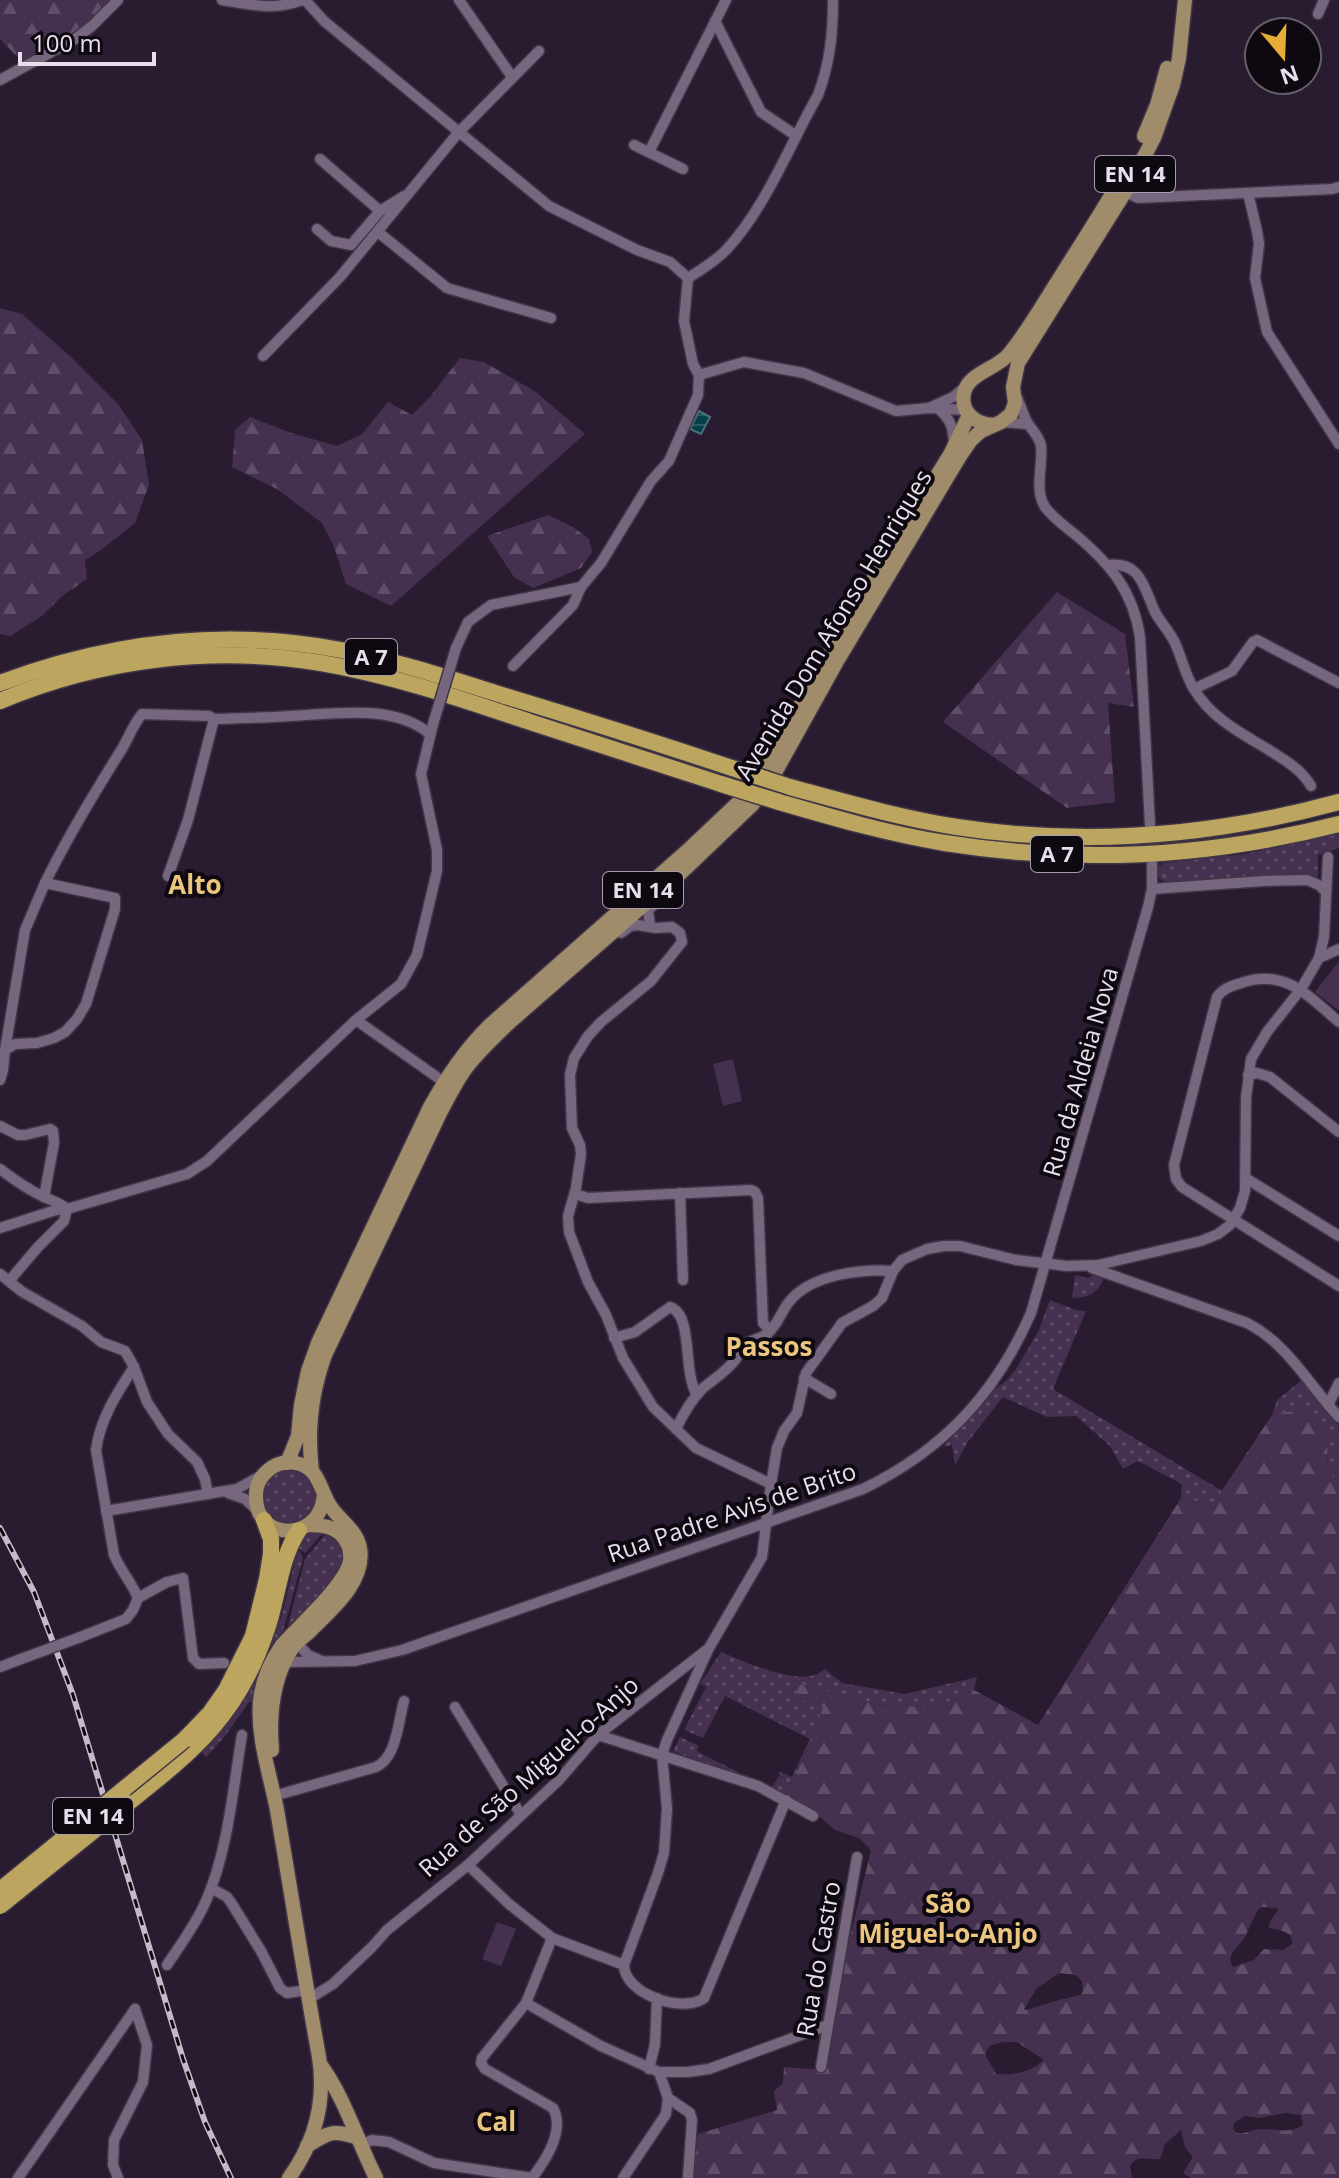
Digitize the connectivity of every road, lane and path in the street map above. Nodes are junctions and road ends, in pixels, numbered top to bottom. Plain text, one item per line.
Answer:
1 (118, 0) edge
2 (222, 0) edge
3 (304, 0) edge
4 (459, 0) edge
5 (726, 0) edge
6 (833, 0) edge
7 (1175, 0) edge
8 (1185, 0) edge
9 (1324, 0) edge
10 (1318, 14) dead end
11 (715, 21) junction
12 (539, 51) dead end
13 (512, 77) junction
14 (0, 80) edge
15 (458, 133) junction
16 (795, 135) junction
17 (634, 145) dead end
18 (649, 152) junction
19 (320, 159) dead end
20 (683, 169) dead end
21 (1339, 187) edge
22 (1125, 192) junction
23 (410, 193) junction
24 (1248, 193) junction
25 (380, 211) junction
26 (317, 229) dead end
27 (378, 232) junction
28 (688, 278) junction
29 (551, 318) dead end
30 (263, 356) dead end
31 (982, 374) junction
32 (699, 375) junction
33 (966, 386) junction
34 (1014, 389) junction
35 (934, 408) junction
36 (967, 413) junction
37 (997, 423) junction
38 (1027, 424) junction
39 (1339, 444) edge
40 (955, 447) junction
41 (1108, 565) junction
42 (581, 587) junction
43 (513, 666) dead end
44 (0, 683) edge
45 (1339, 683) edge
46 (1194, 689) junction
47 (0, 701) edge
48 (214, 719) junction
49 (432, 729) junction
50 (1311, 786) dead end
51 (1339, 802) edge
52 (1339, 824) edge
53 (1150, 825) dead end
54 (1328, 857) dead end
55 (1152, 864) dead end
56 (685, 869) junction
57 (168, 876) dead end
58 (45, 883) junction
59 (1152, 889) junction
60 (1325, 891) junction
61 (650, 926) junction
62 (602, 940) junction
63 (1339, 949) edge
64 (1319, 958) junction
65 (1301, 989) junction
66 (356, 1020) junction
67 (1339, 1022) edge
68 (5, 1050) junction
69 (1248, 1075) junction
70 (0, 1080) edge
71 (441, 1080) dead end
72 (0, 1126) edge
73 (1339, 1132) edge
74 (0, 1169) edge
75 (1247, 1179) junction
76 (680, 1193) junction
77 (575, 1194) junction
78 (44, 1197) junction
79 (67, 1209) junction
80 (1234, 1220) junction
81 (0, 1228) edge
82 (1339, 1236) edge
83 (1046, 1264) junction
84 (1087, 1266) junction
85 (893, 1271) junction
86 (5, 1278) edge
87 (683, 1280) dead end
88 (1339, 1286) edge
89 (770, 1330) junction
90 (614, 1338) junction
91 (134, 1367) junction
92 (804, 1378) junction
93 (1339, 1383) edge
94 (831, 1394) dead end
95 (697, 1395) junction
96 (1328, 1405) junction
97 (1339, 1417) edge
98 (676, 1429) junction
99 (287, 1463) junction
100 (312, 1471) junction
101 (263, 1475) junction
102 (771, 1484) junction
103 (222, 1492) junction
104 (208, 1494) junction
105 (324, 1494) junction
106 (106, 1511) junction
107 (262, 1516) junction
108 (767, 1523) junction
109 (304, 1528) junction
110 (138, 1598) junction
111 (709, 1648) junction
112 (289, 1650) junction
113 (224, 1663) dead end
114 (328, 1663) junction
115 (0, 1667) edge
116 (679, 1670) junction
117 (696, 1679) junction
118 (404, 1701) dead end
119 (455, 1707) dead end
120 (615, 1720) junction
121 (242, 1735) dead end
122 (598, 1735) junction
123 (619, 1740) junction
124 (188, 1745) junction
125 (662, 1755) junction
126 (273, 1791) junction
127 (786, 1800) junction
128 (521, 1815) junction
129 (813, 1816) dead end
130 (857, 1857) dead end
131 (468, 1865) junction
132 (211, 1888) junction
133 (0, 1890) edge
134 (0, 1906) edge
135 (552, 1938) junction
136 (167, 1965) dead end
137 (624, 1965) junction
138 (308, 1994) junction
139 (657, 1998) junction
140 (526, 2003) junction
141 (828, 2025) junction
142 (320, 2064) junction
143 (821, 2067) dead end
144 (654, 2070) junction
145 (668, 2098) junction
146 (320, 2107) junction
147 (346, 2109) junction
148 (342, 2133) junction
149 (360, 2142) junction
150 (307, 2147) junction
151 (18, 2178) edge
152 (118, 2178) edge
153 (289, 2178) edge
154 (376, 2178) edge
155 (532, 2178) edge
156 (623, 2178) edge
157 (688, 2178) edge

1 - 14 street
2 - 3 street
3 - 15 street
4 - 13 street
5 - 11 street
6 - 16 street
7 - 31 main road, EN 14
8 - 22 main road, Avenida Dom Afonso Henriques / EN 14
9 - 10 street
11 - 16 street
11 - 18 street
12 - 13 street
13 - 15 street
15 - 23 street
15 - 28 street
16 - 28 street
17 - 18 street
18 - 20 street
19 - 25 street
21 - 24 street
22 - 24 street
22 - 34 main road, Avenida Dom Afonso Henriques / EN 14
23 - 25 street
23 - 27 street
24 - 39 street
25 - 26 street
27 - 29 street
27 - 30 street
28 - 32 street
31 - 33 main road, EN 14
31 - 34 main road
32 - 35 street
32 - 42 street
33 - 35 street
33 - 36 main road, Avenida Dom Afonso Henriques / EN 14
34 - 37 main road, Avenida Dom Afonso Henriques / EN 14
34 - 38 street
35 - 36 street
35 - 40 street
36 - 37 main road
36 - 40 main road, Avenida Dom Afonso Henriques / EN 14
37 - 38 street
37 - 56 main road, Avenida Dom Afonso Henriques / EN 14
38 - 41 street
40 - 99 main road, Avenida Dom Afonso Henriques / EN 14
41 - 46 street
41 - 53 street
42 - 43 street
42 - 49 street, bridge
44 - 51 highway, A 7, bridge
45 - 46 street
46 - 50 street
47 - 52 highway, A 7, bridge
48 - 49 street
48 - 57 street
48 - 58 street
49 - 66 street
54 - 60 street
55 - 59 street, Rua da Aldeia Nova
56 - 61 street
56 - 62 main road, Avenida Dom Afonso Henriques / EN 14
58 - 68 street
58 - 68 street
59 - 60 street
59 - 83 street, Rua da Aldeia Nova
60 - 64 street
61 - 62 street
61 - 77 street
62 - 100 main road, Avenida Dom Afonso Henriques / EN 14
63 - 64 street
64 - 65 street
65 - 67 street
65 - 69 street
65 - 80 street
66 - 71 street
66 - 79 street
68 - 70 street
69 - 73 street
69 - 75 street
72 - 78 street
74 - 78 street
75 - 80 street
75 - 82 street
76 - 77 street
76 - 87 street
76 - 89 street
77 - 90 street
78 - 79 street
79 - 81 street
79 - 86 street
80 - 84 street
80 - 88 street
83 - 84 street
83 - 85 street
83 - 108 street, Rua Padre Avis de Brito
84 - 96 street
85 - 89 street
85 - 92 street, Rua de São Miguel-o-Anjo
86 - 91 street
89 - 95 street
90 - 95 street
90 - 98 street
91 - 104 street
91 - 106 street
92 - 94 street
92 - 102 street, Rua de São Miguel-o-Anjo
93 - 96 street
95 - 98 street
96 - 97 street
98 - 102 street
99 - 100 main road
99 - 101 main road
100 - 105 main road, Avenida Dom Afonso Henriques / EN 14
101 - 103 street
101 - 107 main road, EN 14
102 - 108 street, Rua de São Miguel-o-Anjo
103 - 104 street
103 - 107 street
104 - 106 street
105 - 109 main road, EN 14
105 - 112 main road, Avenida Dom Afonso Henriques
106 - 110 street
107 - 109 main road, Avenida Dom Afonso Henriques
107 - 124 highway, EN 14
108 - 111 street, Rua de São Miguel-o-Anjo
108 - 114 street, Rua Padre Avis de Brito
109 - 112 main road, Avenida Dom Afonso Henriques
109 - 124 highway, EN 14
110 - 113 street
110 - 115 street, bridge
111 - 116 street, Rua de São Miguel-o-Anjo
111 - 117 street
112 - 114 street, Rua Padre Avis de Brito
112 - 114 street
112 - 126 main road, Avenida Dom Afonso Henriques
116 - 117 street
116 - 120 street, Rua de São Miguel-o-Anjo
117 - 125 street
118 - 126 street
119 - 128 street
120 - 122 street, Rua de São Miguel-o-Anjo
120 - 123 street
121 - 132 street
122 - 123 street
122 - 128 street, Rua de São Miguel-o-Anjo
123 - 125 street
124 - 133 highway, EN 14, bridge
124 - 134 highway, EN 14, bridge
125 - 127 street
125 - 137 street
126 - 138 main road, Avenida Dom Afonso Henriques
127 - 129 street
127 - 139 street
128 - 131 street, Rua de São Miguel-o-Anjo
130 - 141 street, Rua do Castro
131 - 135 street
131 - 138 street, Rua de São Miguel-o-Anjo
132 - 136 street
132 - 138 street
135 - 137 street
135 - 140 street
137 - 139 street
138 - 142 main road, Avenida Dom Afonso Henriques
139 - 144 street
140 - 144 street
140 - 155 street
141 - 143 street, Rua do Castro
141 - 144 street
142 - 146 main road, Avenida Dom Afonso Henriques
142 - 147 main road
144 - 145 street
145 - 156 street
145 - 157 street
146 - 147 main road
146 - 148 main road
146 - 150 main road, Avenida Dom Afonso Henriques
147 - 149 main road
148 - 149 main road
148 - 150 main road
149 - 154 main road
149 - 155 street
150 - 153 main road, Avenida Dom Afonso Henriques
151 - 152 street

